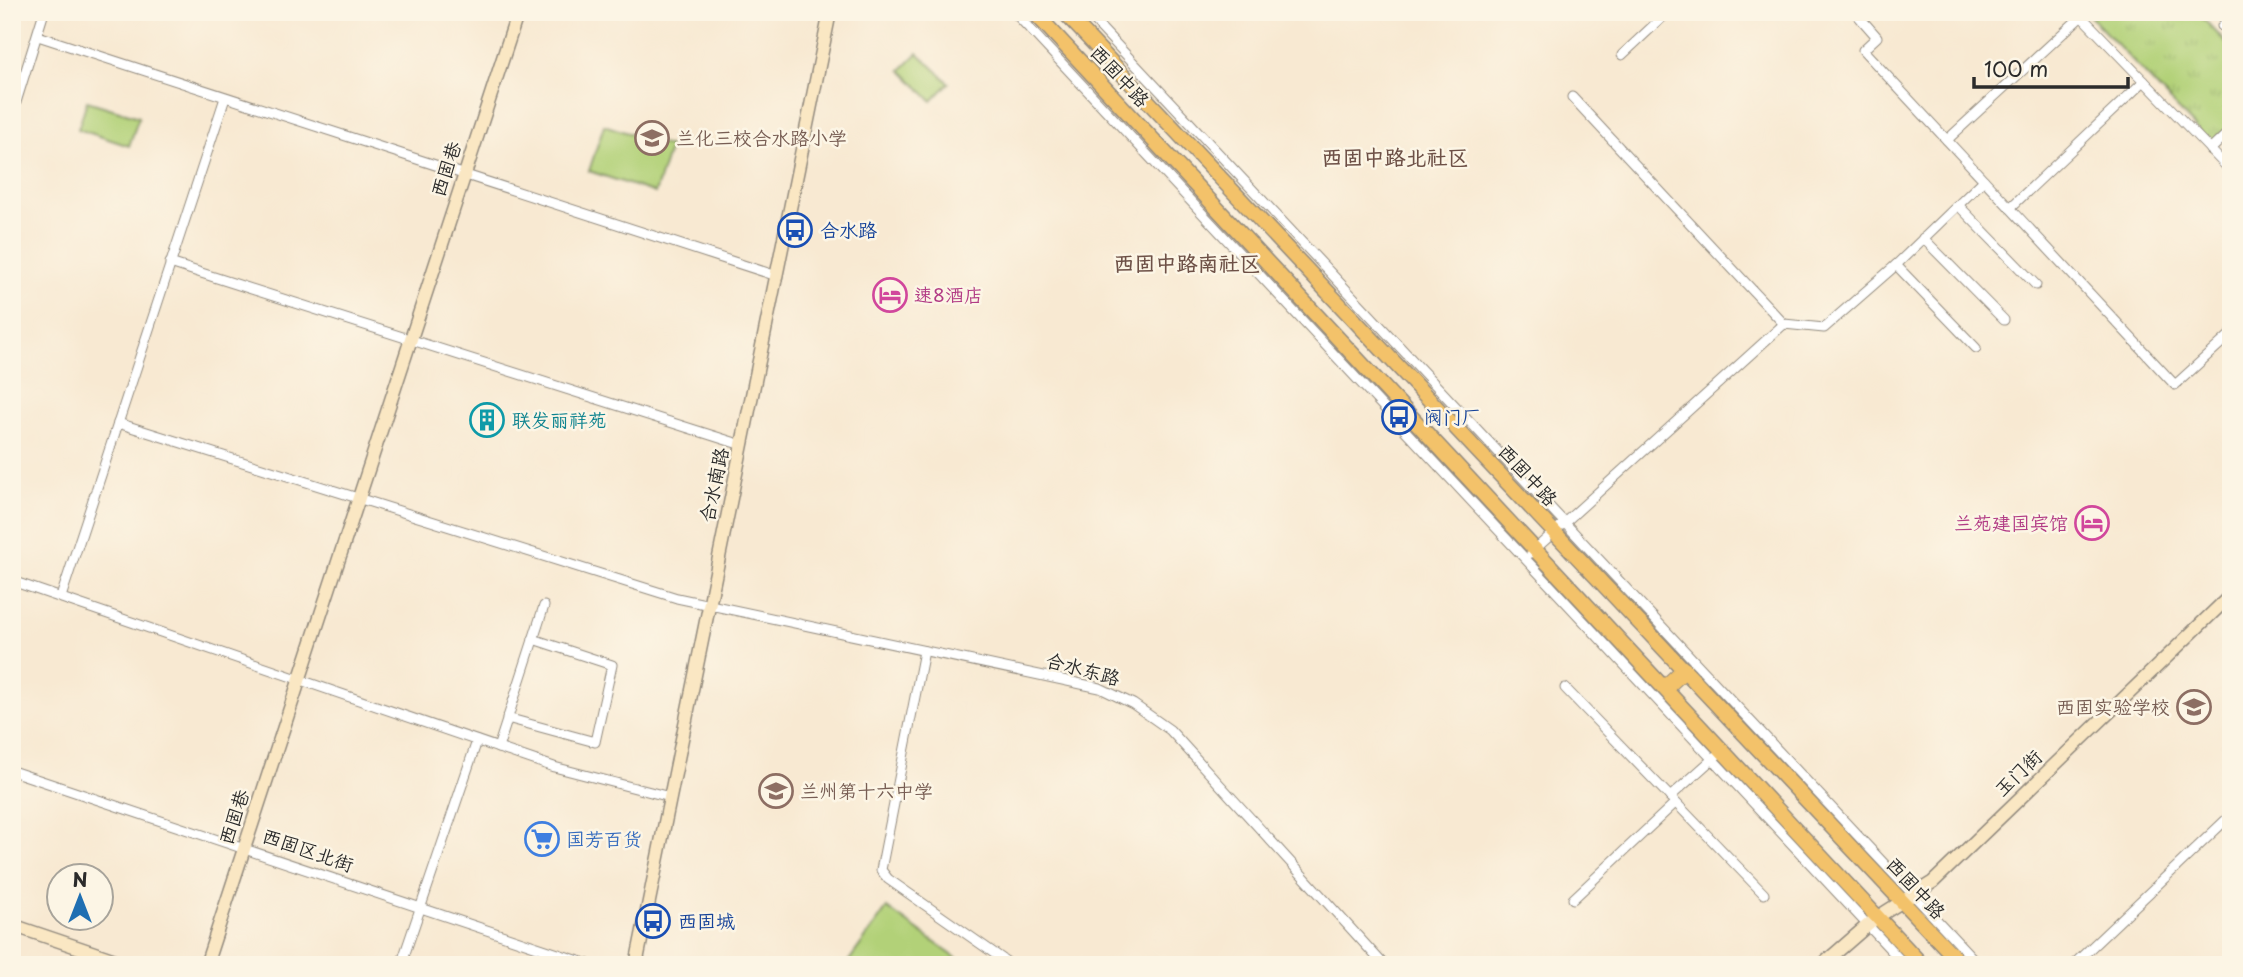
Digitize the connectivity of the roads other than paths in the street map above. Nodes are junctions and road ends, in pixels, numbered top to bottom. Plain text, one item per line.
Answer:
1 (44, 12) edge
2 (518, 12) edge
3 (831, 12) edge
4 (1014, 12) edge
5 (1034, 12) edge
6 (1064, 12) edge
7 (1086, 12) edge
8 (1668, 12) edge
9 (1855, 12) edge
10 (2084, 14) edge
11 (2231, 18) edge
12 (2222, 26) dead end
13 (38, 36) junction
14 (1622, 55) dead end
15 (2144, 81) junction
16 (1572, 97) dead end
17 (225, 98) junction
18 (12, 115) edge
19 (1166, 118) junction
20 (2231, 130) edge
21 (1149, 135) junction
22 (1947, 140) junction
23 (2210, 150) junction
24 (2231, 172) edge
25 (464, 174) junction
26 (1984, 180) junction
27 (1958, 205) junction
28 (2010, 208) junction
29 (1923, 238) junction
30 (170, 263) junction
31 (1896, 265) junction
32 (776, 276) junction
33 (2036, 285) dead end
34 (2004, 320) dead end
35 (1784, 324) junction
36 (2231, 334) edge
37 (410, 339) junction
38 (1976, 348) dead end
39 (117, 423) junction
40 (742, 445) junction
41 (358, 499) junction
42 (1558, 526) junction
43 (1536, 547) junction
44 (1525, 559) junction
45 (12, 581) edge
46 (2231, 595) edge
47 (61, 597) junction
48 (544, 606) dead end
49 (709, 606) junction
50 (533, 639) junction
51 (923, 650) junction
52 (1684, 670) junction
53 (299, 682) junction
54 (1666, 687) junction
55 (1565, 688) dead end
56 (508, 718) junction
57 (477, 741) junction
58 (498, 748) junction
59 (1719, 754) junction
60 (12, 771) edge
61 (670, 797) junction
62 (1673, 800) junction
63 (2231, 815) edge
64 (244, 847) junction
65 (1764, 894) dead end
66 (1573, 899) dead end
67 (1909, 899) junction
68 (421, 907) junction
69 (1872, 921) junction
70 (12, 925) edge
71 (130, 965) edge
72 (206, 965) edge
73 (401, 965) edge
74 (591, 965) edge
75 (636, 965) edge
76 (1011, 965) edge
77 (1384, 965) edge
78 (1822, 965) edge
79 (1905, 965) edge
80 (1922, 965) edge
81 (1962, 965) edge
82 (1979, 965) edge
83 (2073, 965) edge

1 - 13 street
2 - 25 street, 西固巷
3 - 32 street, 合水南路
4 - 44 street
5 - 21 main road, 西固中路
6 - 19 main road, 西固中路
7 - 42 street
8 - 14 street
9 - 22 street
10 - 15 street
10 - 22 street
11 - 12 street
13 - 17 street
13 - 18 street
15 - 23 street
15 - 28 street
16 - 35 street
17 - 25 street
17 - 30 street
19 - 21 main road
19 - 42 main road, 西固中路
20 - 23 street
21 - 43 main road, 西固中路
22 - 26 street
23 - 24 street
25 - 32 street
25 - 37 street, 西固巷
26 - 27 street
26 - 28 street
27 - 29 street
27 - 33 street
28 - 36 street
29 - 31 street
29 - 34 street
30 - 37 street
30 - 39 street
31 - 35 street
31 - 38 street
32 - 40 street, 合水南路
35 - 42 street
37 - 40 street
37 - 41 street, 西固巷
39 - 41 street
39 - 47 street
40 - 49 street, 合水南路
41 - 49 street, 合水东路
41 - 53 street, 西固巷
42 - 43 street
42 - 52 main road, 西固中路
42 - 67 street
43 - 44 street
43 - 54 main road, 西固中路
44 - 59 street
45 - 47 street
46 - 67 street, 玉门街
47 - 53 street
48 - 50 street
49 - 51 street, 合水东路
49 - 61 street, 合水南路
50 - 56 street
50 - 56 street
51 - 76 street
51 - 77 street, 合水东路
52 - 54 highway
52 - 67 main road, 西固中路
53 - 57 street
53 - 64 street, 西固巷
54 - 59 main road, 西固中路
55 - 62 street
56 - 58 street
57 - 58 street
57 - 68 street
58 - 61 street
59 - 62 street
59 - 69 main road, 西固中路
60 - 64 street, 西固区北街
61 - 75 street, 合水南路
62 - 65 street
62 - 66 street
63 - 83 street
64 - 68 street, 西固区北街
64 - 72 street, 西固巷
67 - 69 street, 玉门街
67 - 81 main road, 西固中路
67 - 82 street
68 - 73 street
68 - 74 street, 西固区北街
69 - 78 street, 玉门街
69 - 79 street
69 - 80 main road, 西固中路
70 - 71 street

